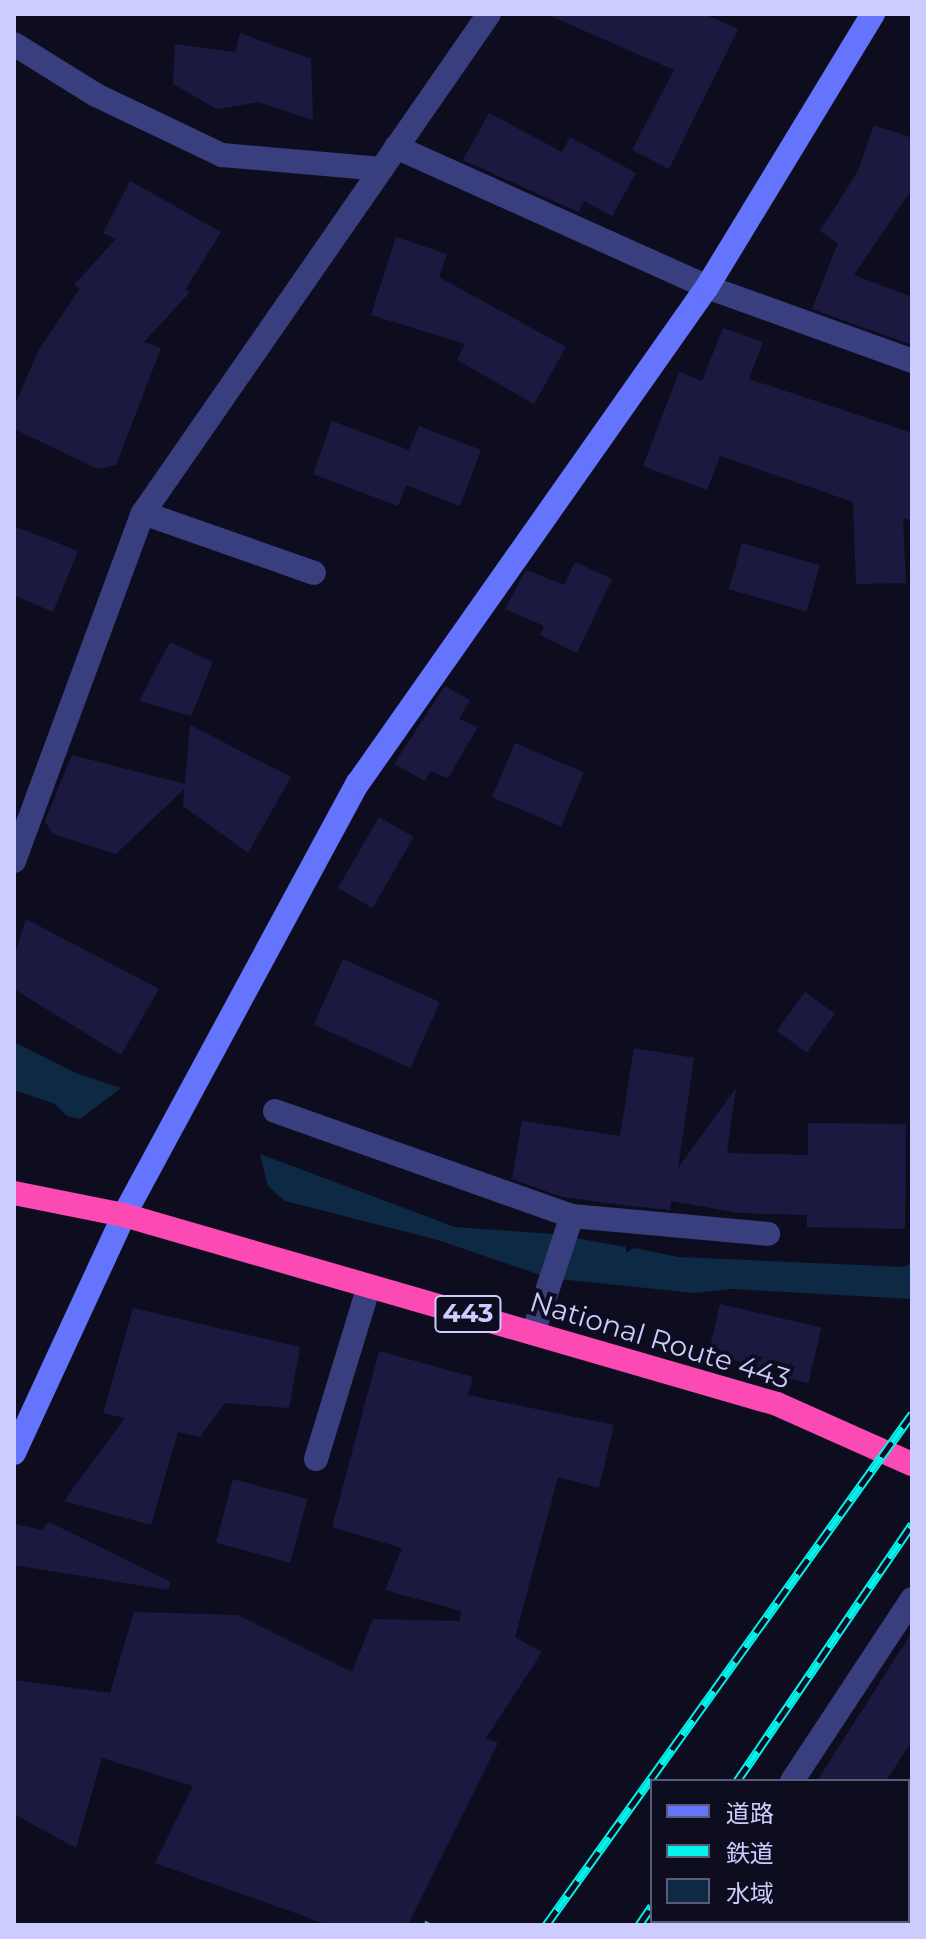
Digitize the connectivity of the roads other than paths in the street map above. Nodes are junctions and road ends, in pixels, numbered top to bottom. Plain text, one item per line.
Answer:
1 (489, 14) edge
2 (873, 14) edge
3 (14, 44) edge
4 (396, 147) junction
5 (381, 169) junction
6 (707, 287) junction
7 (912, 361) edge
8 (143, 513) junction
9 (314, 573) dead end
10 (14, 861) edge
11 (275, 1111) dead end
12 (14, 1193) edge
13 (124, 1215) junction
14 (572, 1216) junction
15 (768, 1234) dead end
16 (369, 1286) junction
17 (533, 1333) junction
18 (14, 1453) edge
19 (316, 1459) dead end
20 (912, 1464) edge
21 (912, 1599) edge
22 (793, 1779) edge

1 - 4 street
2 - 6 street
3 - 5 street
4 - 5 street
4 - 6 street
5 - 8 street
6 - 7 street
6 - 13 street
8 - 9 street
8 - 10 street
11 - 14 street
12 - 13 highway, National Route 443 / 443
13 - 16 highway, National Route 443 / 443
13 - 18 street
14 - 15 street
14 - 17 street
16 - 17 highway, National Route 443 / 443
16 - 19 street
17 - 20 highway, National Route 443 / 443
21 - 22 street

